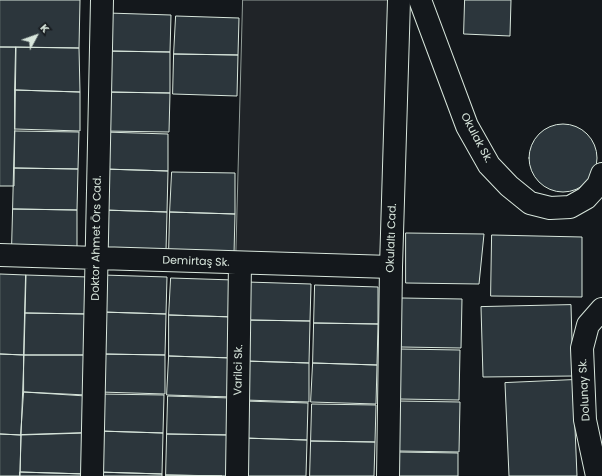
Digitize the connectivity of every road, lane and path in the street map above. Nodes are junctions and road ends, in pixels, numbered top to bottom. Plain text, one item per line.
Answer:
1 (102, 0) edge
2 (399, 0) edge
3 (420, 0) edge
4 (602, 174) edge
5 (0, 255) edge
6 (97, 258) junction
7 (240, 263) junction
8 (391, 267) junction
9 (602, 309) edge
10 (92, 476) edge
11 (237, 476) edge
12 (388, 476) edge
13 (597, 476) edge

1 - 6 street, Doktor Ahmet Örs Cad.
2 - 8 street, Okulaltı Cad.
3 - 4 street, Okulak Sk.
5 - 6 street, Demirtaş Sk.
6 - 7 street, Demirtaş Sk.
6 - 10 street, Doktor Ahmet Örs Cad.
7 - 8 street, Demirtaş Sk.
7 - 11 street, Varilci Sk.
8 - 12 street, Okulaltı Cad.
9 - 13 street, Dolunay Sk.

